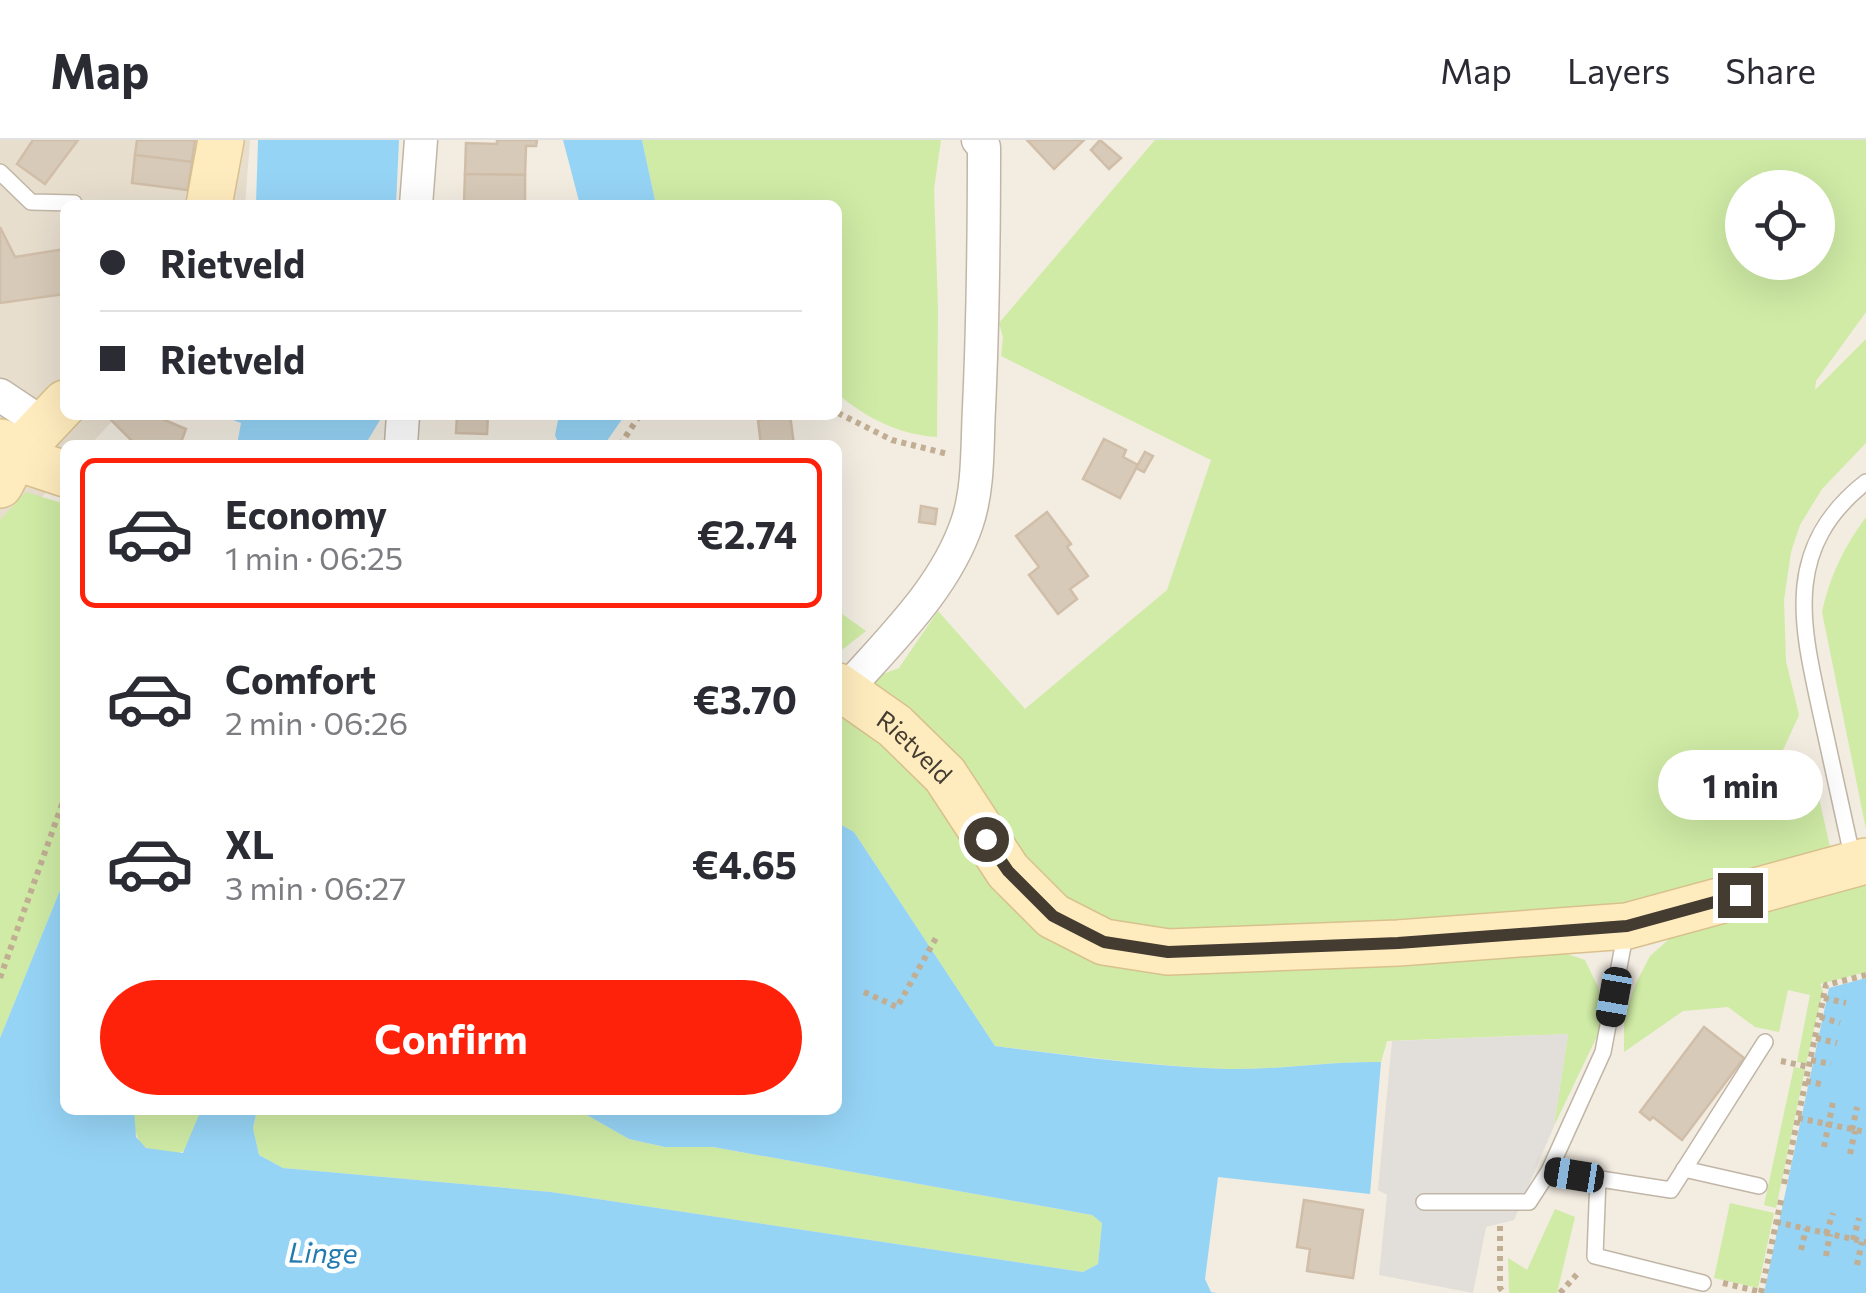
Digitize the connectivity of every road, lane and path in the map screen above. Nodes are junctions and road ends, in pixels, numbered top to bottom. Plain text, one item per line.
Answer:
1 (221, 140) edge
2 (420, 140) edge
3 (984, 142) edge
4 (0, 172) edge
5 (210, 200) edge
6 (416, 200) edge
7 (60, 203) edge
8 (60, 382) edge
9 (842, 415) edge
10 (21, 435) edge
11 (976, 461) junction
12 (60, 470) edge
13 (1866, 482) edge
14 (842, 688) edge
15 (60, 810) edge
16 (1860, 862) edge
17 (1627, 926) junction
18 (936, 938) dead end
19 (1866, 975) edge
20 (0, 978) edge
21 (864, 992) dead end
22 (1824, 998) junction
23 (1846, 1003) dead end
24 (1820, 1017) junction
25 (1840, 1022) dead end
26 (1816, 1038) junction
27 (1766, 1042) dead end
28 (1837, 1043) dead end
29 (1811, 1060) junction
30 (1831, 1064) dead end
31 (1806, 1081) junction
32 (1824, 1085) dead end
33 (1833, 1102) dead end
34 (1857, 1107) dead end
35 (1798, 1118) junction
36 (1828, 1124) junction
37 (1854, 1130) junction
38 (1866, 1132) edge
39 (1824, 1147) dead end
40 (1850, 1154) dead end
41 (1684, 1169) junction
42 (1549, 1171) junction
43 (1598, 1178) junction
44 (1759, 1186) dead end
45 (1424, 1202) dead end
46 (1500, 1202) junction
47 (1833, 1212) dead end
48 (1858, 1218) dead end
49 (1776, 1222) junction
50 (1806, 1229) junction
51 (1828, 1234) junction
52 (1860, 1241) edge
53 (1801, 1250) dead end
54 (1826, 1256) dead end
55 (1857, 1264) dead end
56 (1702, 1283) joint
57 (1761, 1292) edge
58 (1504, 1293) edge

1 - 5 street
2 - 6 street
3 - 11 street, Rietveld
4 - 7 lane
8 - 10 street
9 - 11 path
10 - 12 street
11 - 14 street, Rietveld
13 - 16 lane
14 - 17 street, Rietveld
15 - 20 path
16 - 17 street, Rietveld
17 - 42 lane
18 - 21 path
19 - 22 path
22 - 23 path
22 - 24 path
24 - 25 path
24 - 26 path
26 - 28 path
26 - 29 path
27 - 41 lane
29 - 30 path
29 - 31 path
31 - 32 path
31 - 35 path
33 - 36 path
34 - 37 path
35 - 36 path
35 - 49 path
36 - 37 path
36 - 39 path
37 - 38 path
37 - 40 path
41 - 43 lane
41 - 44 lane
42 - 43 lane
42 - 46 lane
43 - 56 lane
45 - 46 lane
46 - 58 path
47 - 51 path
48 - 52 path
49 - 50 path
49 - 57 path
50 - 51 path
50 - 53 path
51 - 52 path
51 - 54 path
52 - 55 path
56 - 57 path

